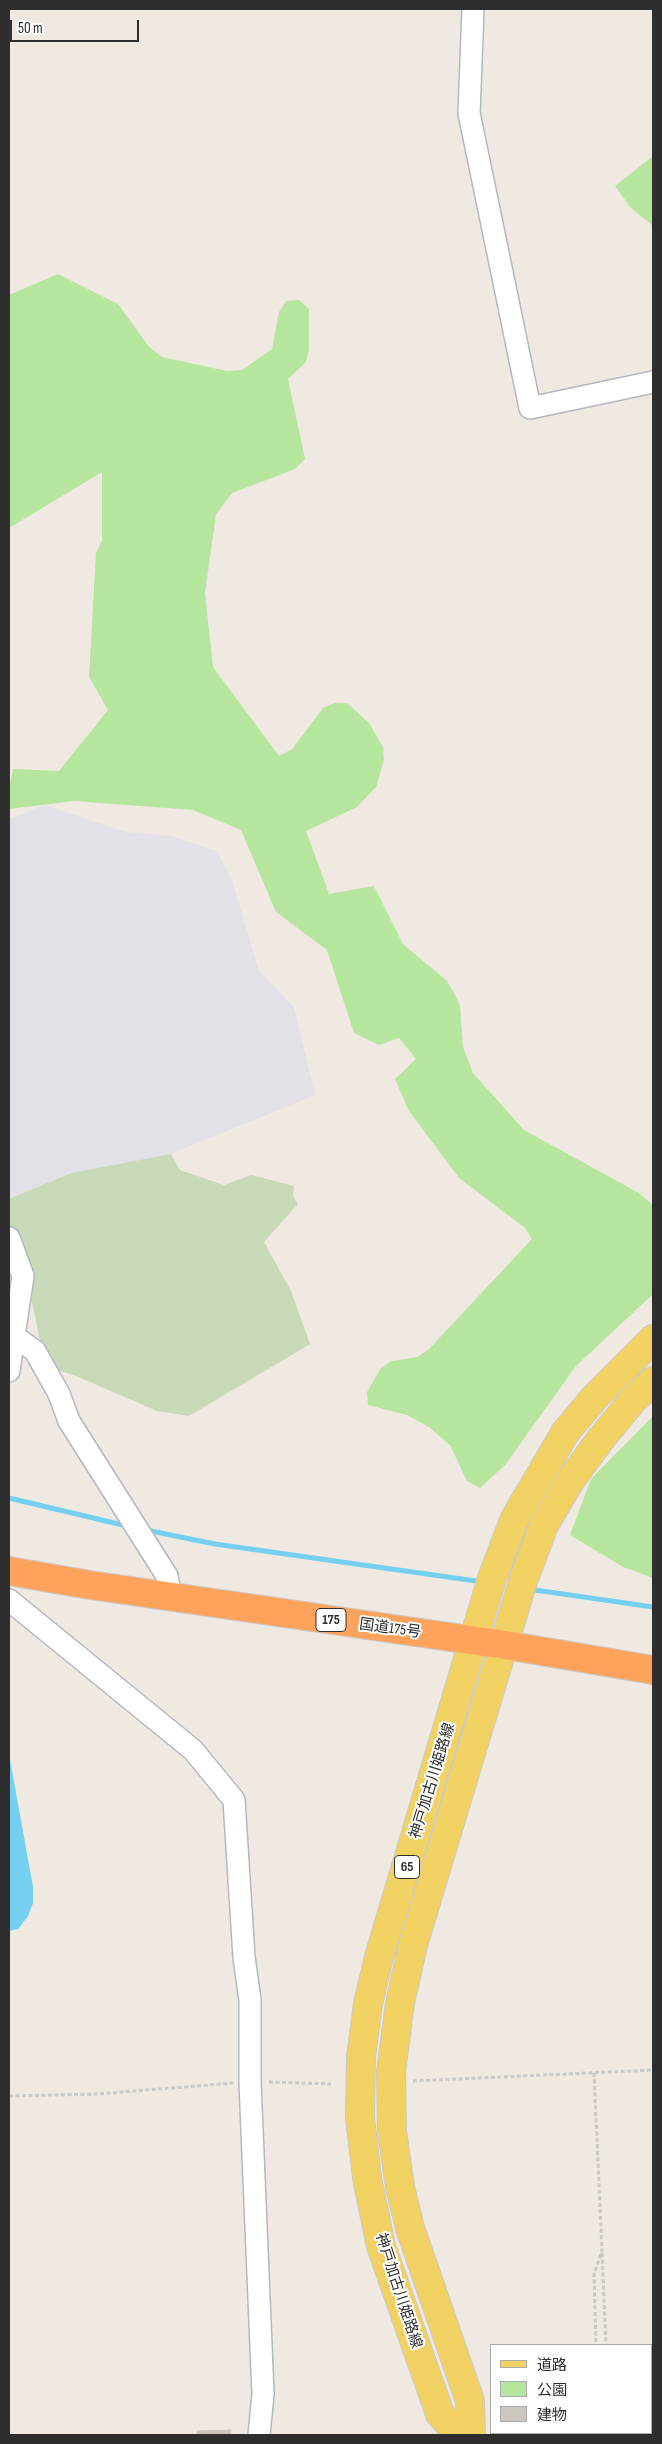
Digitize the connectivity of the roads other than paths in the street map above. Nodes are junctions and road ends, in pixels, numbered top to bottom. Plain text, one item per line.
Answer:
1 (473, 9) edge
2 (653, 382) edge
3 (9, 1238) edge
4 (14, 1336) junction
5 (653, 1339) edge
6 (9, 1371) edge
7 (653, 1381) edge
8 (9, 1571) edge
9 (172, 1597) junction
10 (9, 1600) edge
11 (475, 1641) junction
12 (505, 1645) junction
13 (653, 1670) edge
14 (258, 2435) edge
15 (459, 2435) edge
16 (471, 2435) edge

1 - 2 street
3 - 4 street
4 - 6 street
4 - 9 street
5 - 11 main road, 神戸加古川姫路線 / 65
7 - 12 main road, 神戸加古川姫路線 / 65
8 - 9 highway, 国道175号 / 175
9 - 11 highway, 国道175号 / 175
10 - 14 street
11 - 12 highway, 国道175号 / 175
11 - 15 main road, 神戸加古川姫路線 / 65
12 - 13 highway, 国道175号 / 175
12 - 16 main road, 神戸加古川姫路線 / 65

